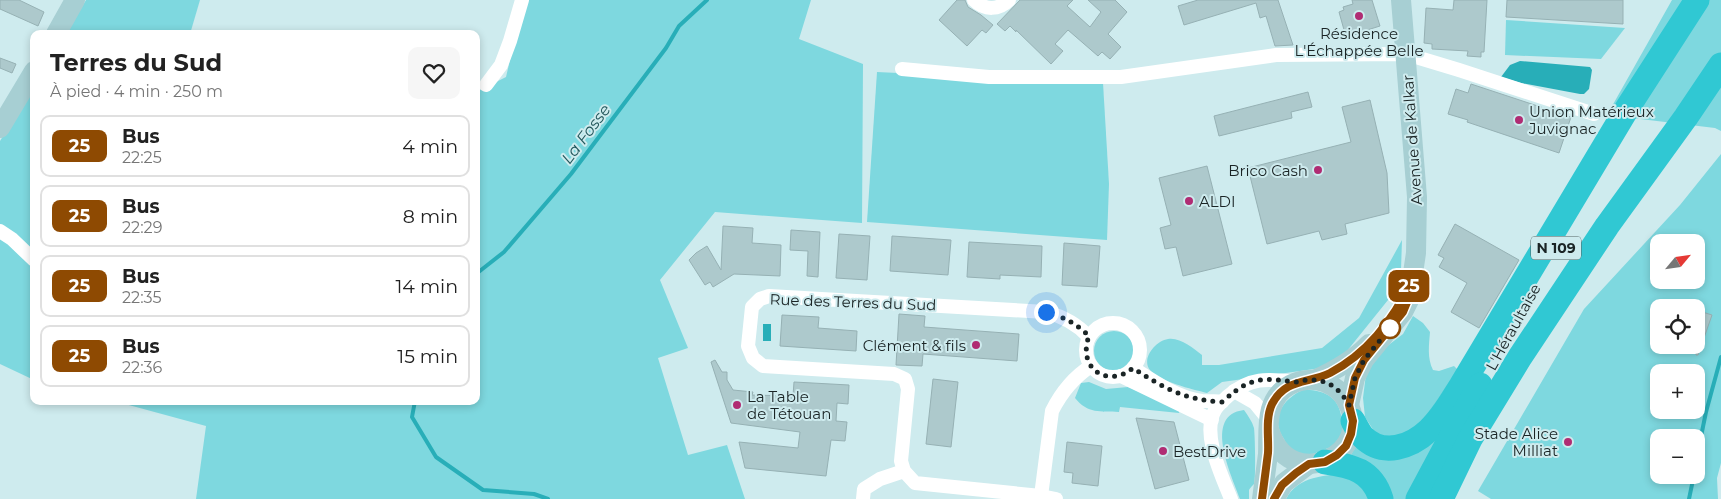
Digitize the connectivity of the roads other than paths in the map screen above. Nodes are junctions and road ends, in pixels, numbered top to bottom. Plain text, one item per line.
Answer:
1 (522, 0) edge
2 (974, 0) edge
3 (1009, 0) edge
4 (1401, 0) edge
5 (1698, 0) edge
6 (70, 1) edge
7 (58, 30) edge
8 (1406, 54) junction
9 (1721, 65) edge
10 (902, 69) dead end
11 (30, 78) edge
12 (486, 85) dead end
13 (1594, 114) dead end
14 (0, 128) edge
15 (1607, 226) junction
16 (0, 232) edge
17 (30, 256) edge
18 (1412, 280) junction
19 (1089, 336) junction
20 (1091, 366) junction
21 (1133, 368) junction
22 (1121, 376) junction
23 (1305, 381) junction
24 (1234, 391) junction
25 (1222, 402) junction
26 (1351, 413) junction
27 (1212, 420) junction
28 (1268, 424) junction
29 (1317, 463) junction
30 (904, 471) junction
31 (1041, 496) junction
32 (863, 499) edge
33 (1056, 499) edge
34 (1231, 499) edge
35 (1262, 499) edge
36 (1274, 499) edge
37 (1381, 499) edge
38 (1418, 499) edge
39 (1441, 499) edge
40 (1454, 499) edge

1 - 12 street
2 - 3 street
4 - 8 street, Avenue de Kalkar
5 - 26 highway
5 - 38 highway, L'Héraultaise / N 109
6 - 7 street
8 - 10 street
8 - 13 street
8 - 18 street, Avenue de Kalkar
9 - 15 highway, L'Héraultaise / N 109
11 - 14 street
15 - 39 highway, L'Héraultaise / N 109
15 - 40 highway
16 - 17 street
18 - 23 street, Avenue de Kalkar
18 - 26 street, Avenue de Kalkar
19 - 20 street
19 - 21 street
19 - 30 street, Rue des Terres du Sud
20 - 22 street
20 - 31 street
21 - 22 street
21 - 25 street
22 - 27 street
23 - 24 street
23 - 26 street
23 - 28 street
24 - 25 street
24 - 28 street
25 - 27 street
26 - 29 street
27 - 34 street
28 - 29 street
28 - 35 street
29 - 36 street
29 - 37 highway
30 - 31 street
30 - 32 street
31 - 33 street

